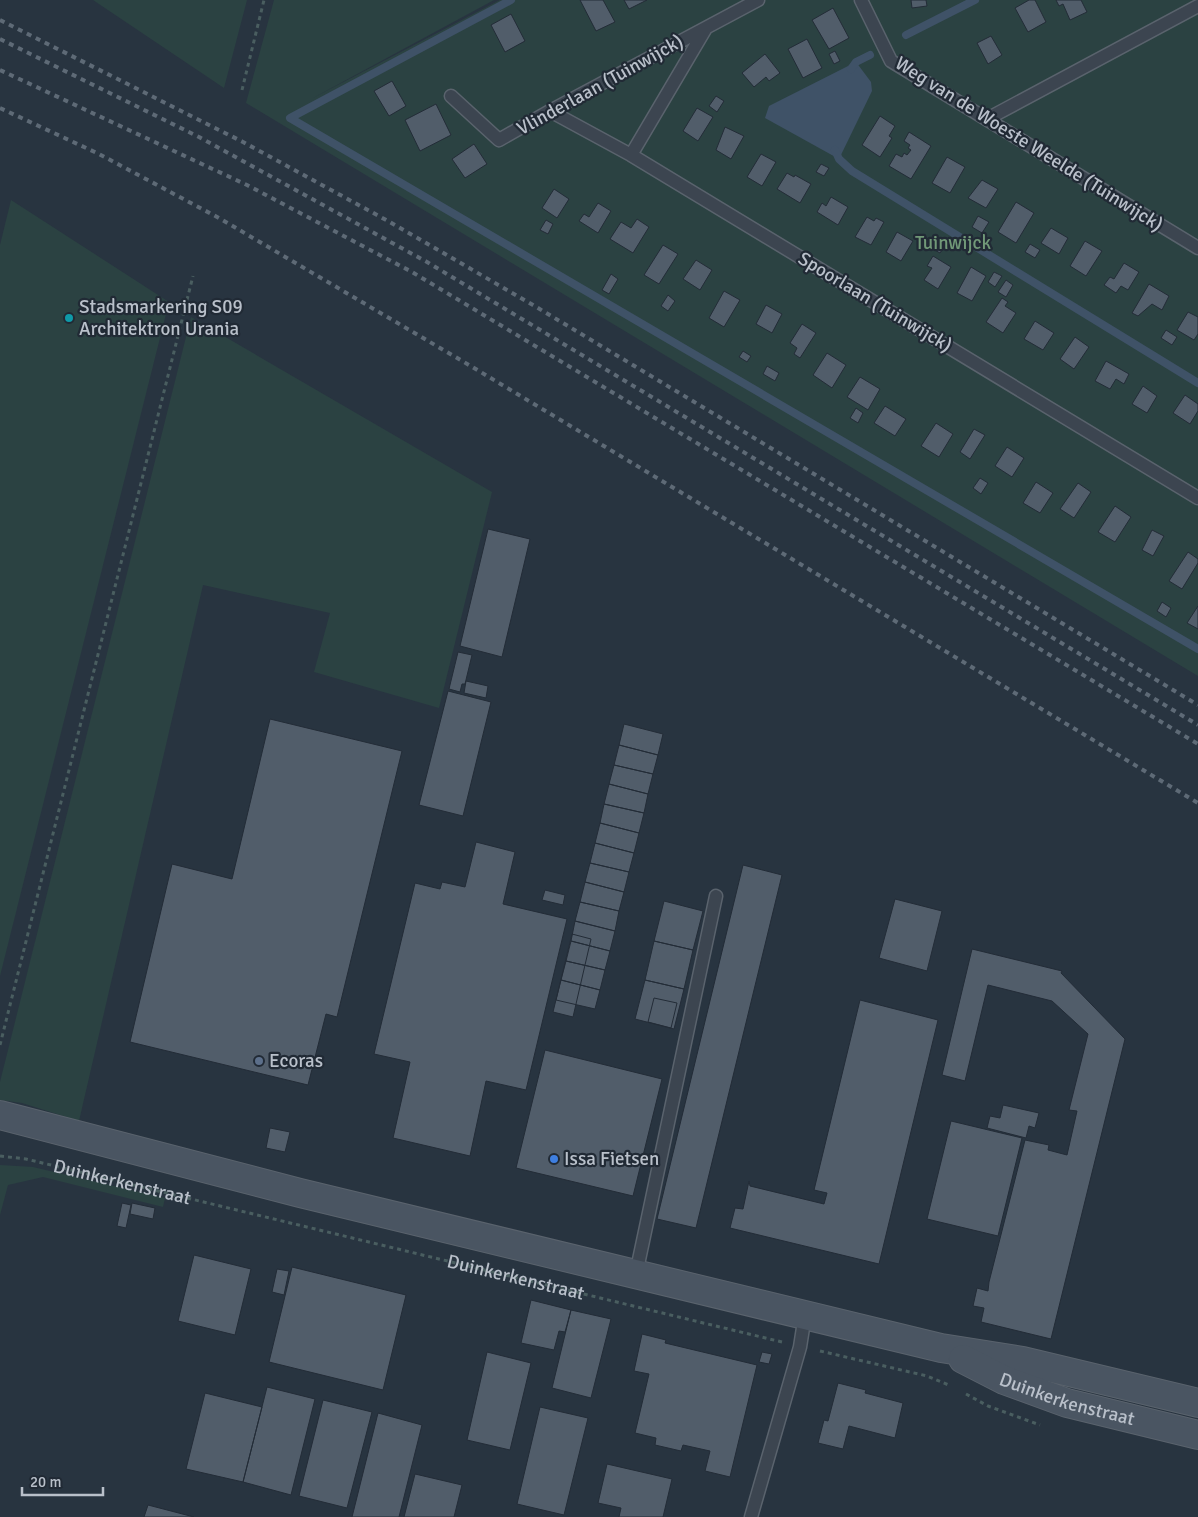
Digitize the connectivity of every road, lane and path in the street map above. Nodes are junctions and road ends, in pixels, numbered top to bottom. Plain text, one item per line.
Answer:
1 (264, 0) edge
2 (758, 0) edge
3 (861, 0) edge
4 (1198, 6) edge
5 (707, 27) junction
6 (242, 90) dead end
7 (451, 96) dead end
8 (550, 111) junction
9 (988, 119) junction
10 (631, 155) junction
11 (1198, 248) edge
12 (193, 276) dead end
13 (1198, 498) edge
14 (716, 896) dead end
15 (0, 1045) edge
16 (0, 1116) edge
17 (0, 1156) edge
18 (636, 1274) junction
19 (805, 1315) junction
20 (800, 1347) junction
21 (941, 1348) junction
22 (957, 1388) dead end
23 (964, 1393) dead end
24 (1198, 1403) edge
25 (1025, 1421) dead end
26 (1198, 1435) edge
27 (751, 1517) edge

1 - 6 path
2 - 5 lane, Vlinderlaan (Tuinwijck)
3 - 9 lane, Weg van de Woeste Weelde (Tuinwijck)
4 - 9 lane
5 - 8 lane, Vlinderlaan (Tuinwijck)
5 - 10 lane
7 - 8 lane, Vlinderlaan (Tuinwijck)
8 - 10 lane, Spoorlaan (Tuinwijck)
9 - 11 lane, Weg van de Woeste Weelde (Tuinwijck)
10 - 13 lane, Spoorlaan (Tuinwijck)
12 - 15 path
14 - 18 lane
16 - 18 main road, Duinkerkenstraat
17 - 20 path, Duinkerkenstraat
18 - 19 main road, Duinkerkenstraat
19 - 20 lane
19 - 21 main road, Duinkerkenstraat
20 - 22 path, Duinkerkenstraat
20 - 27 lane
21 - 24 main road, Duinkerkenstraat
21 - 26 main road, Duinkerkenstraat
23 - 25 path, Duinkerkenstraat

